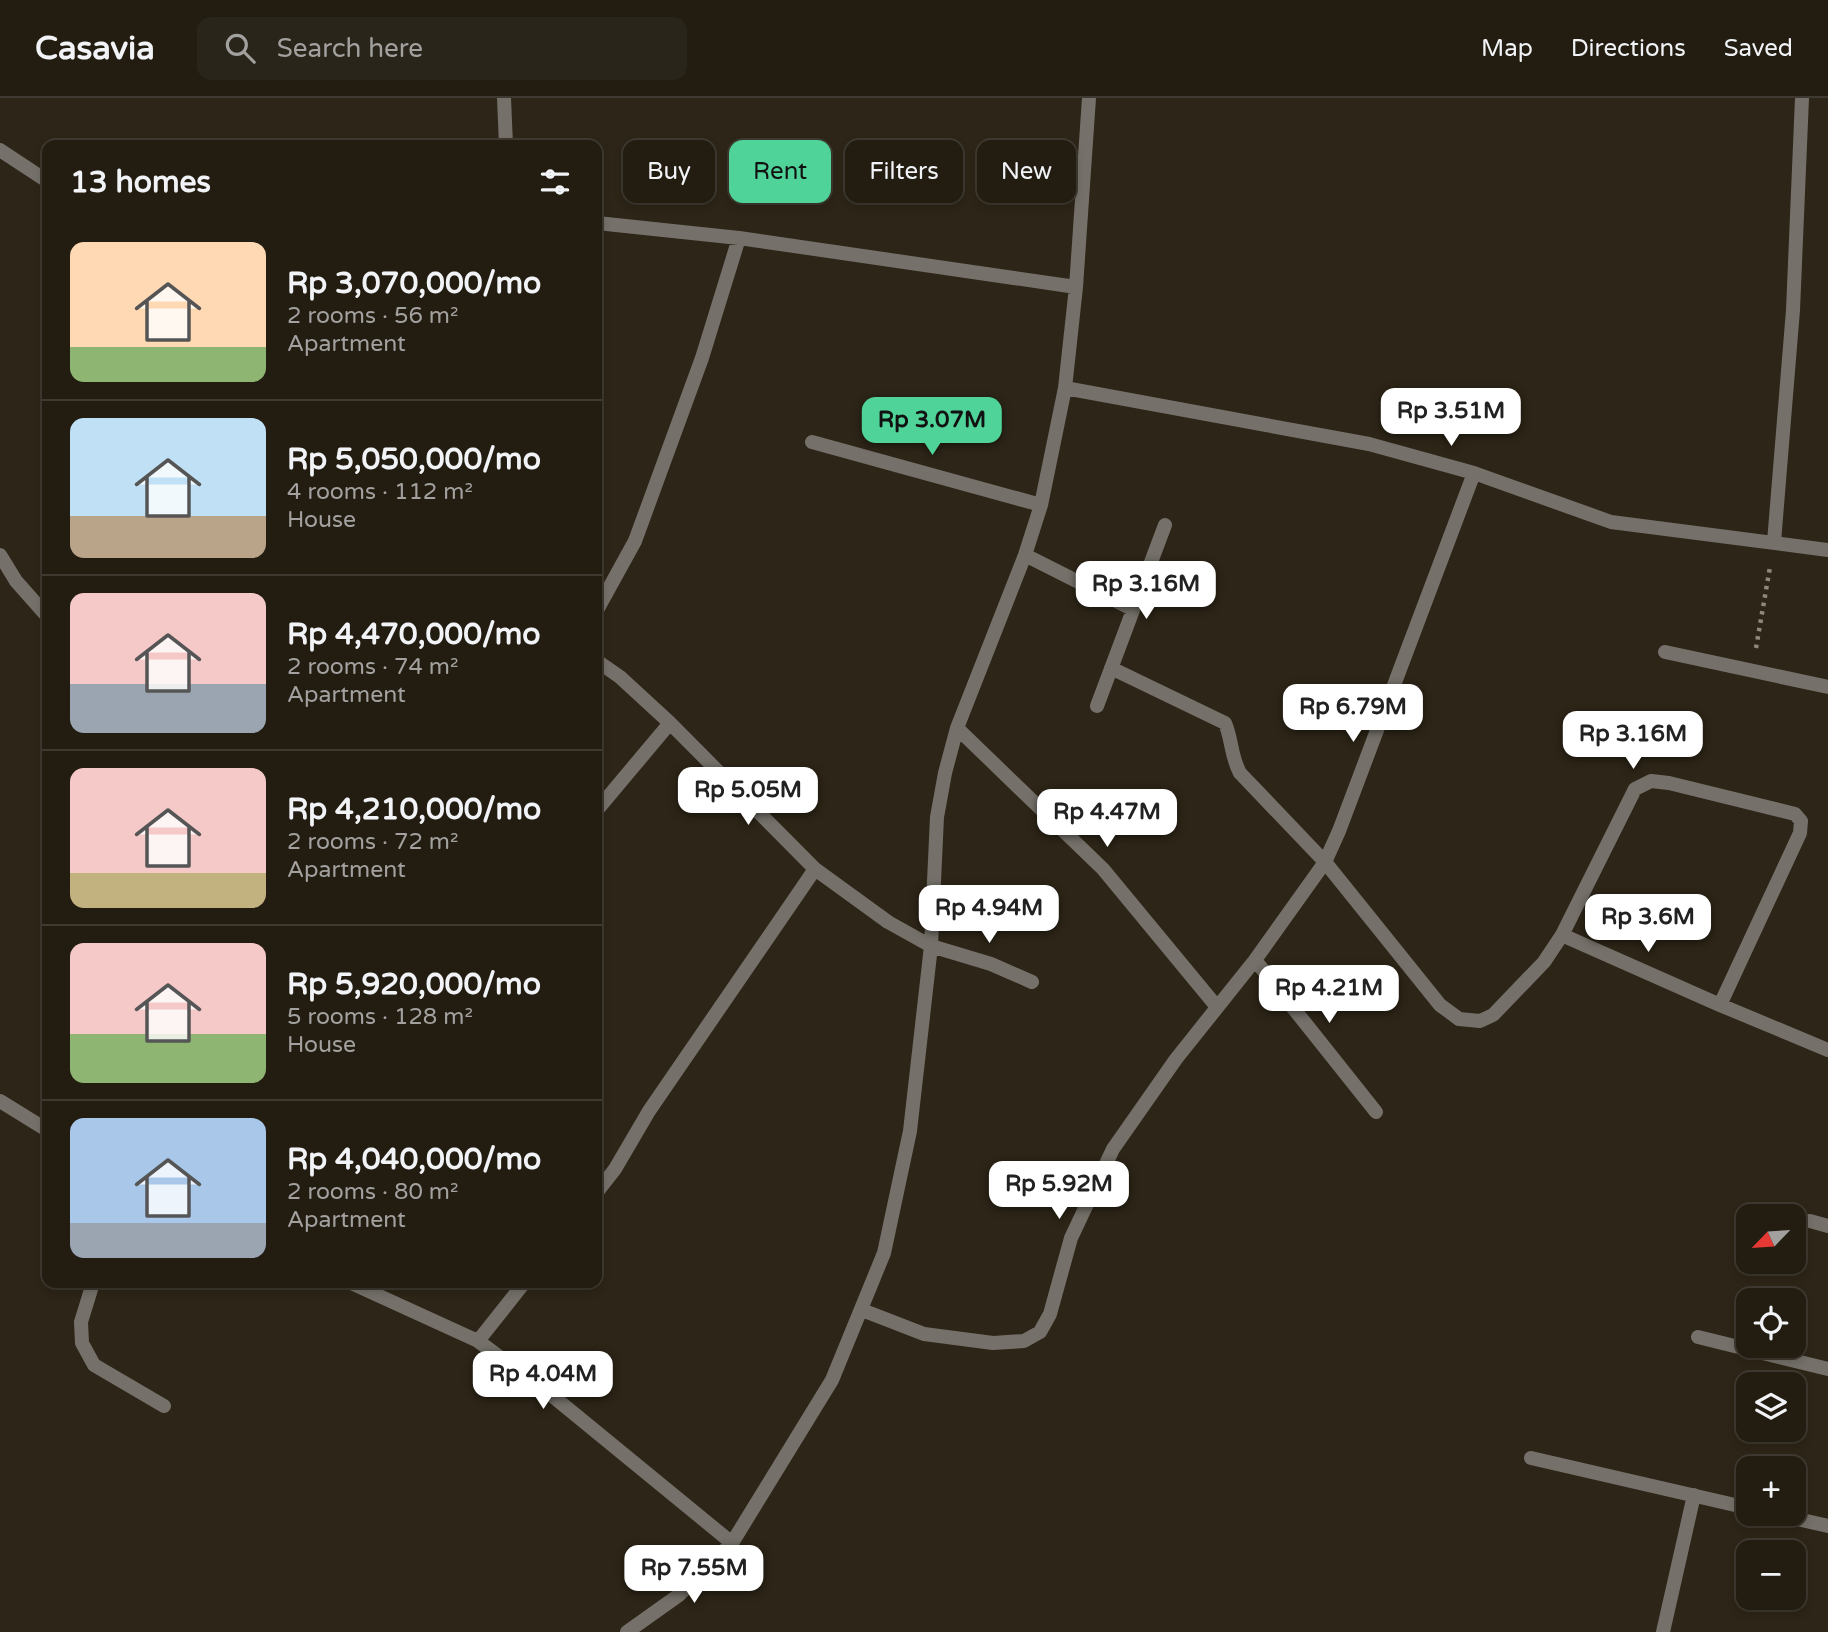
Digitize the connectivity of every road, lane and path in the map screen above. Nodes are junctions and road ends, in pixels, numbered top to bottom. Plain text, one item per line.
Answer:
1 (504, 98) edge
2 (1089, 98) edge
3 (1802, 98) edge
4 (506, 140) edge
5 (0, 150) edge
6 (42, 178) edge
7 (602, 224) edge
8 (739, 238) junction
9 (1076, 287) junction
10 (1066, 388) junction
11 (812, 442) dead end
12 (1474, 473) junction
13 (1041, 505) junction
14 (1165, 525) dead end
15 (1774, 542) junction
16 (1828, 550) edge
17 (0, 555) edge
18 (1025, 555) junction
19 (602, 601) edge
20 (1132, 609) junction
21 (42, 610) edge
22 (1665, 652) dead end
23 (602, 664) edge
24 (1111, 668) junction
25 (1752, 670) junction
26 (1828, 687) edge
27 (1097, 706) dead end
28 (670, 723) junction
29 (957, 728) junction
30 (602, 804) edge
31 (1325, 862) junction
32 (815, 869) junction
33 (1562, 935) junction
34 (931, 946) junction
35 (1255, 960) junction
36 (1032, 982) dead end
37 (1720, 1005) junction
38 (1217, 1007) junction
39 (1828, 1050) edge
40 (0, 1101) edge
41 (1376, 1112) dead end
42 (42, 1126) edge
43 (602, 1186) edge
44 (1810, 1221) dead end
45 (1828, 1226) edge
46 (91, 1288) edge
47 (362, 1288) edge
48 (520, 1288) edge
49 (862, 1310) junction
50 (1698, 1337) dead end
51 (478, 1341) junction
52 (1828, 1369) edge
53 (164, 1406) dead end
54 (1531, 1458) dead end
55 (1694, 1495) junction
56 (1736, 1505) edge
57 (1806, 1521) edge
58 (1828, 1526) edge
59 (732, 1543) junction
60 (627, 1632) edge
61 (1663, 1632) edge

1 - 4 street
2 - 9 street
3 - 15 street
5 - 6 street
7 - 8 street
8 - 9 street
8 - 19 street
9 - 10 street
10 - 12 street
10 - 13 street
11 - 13 street
12 - 15 street
12 - 31 street
13 - 18 street
14 - 20 street
15 - 16 street
15 - 25 path
17 - 21 street
18 - 20 street
18 - 29 street
20 - 24 street
22 - 25 street
23 - 28 street
24 - 27 street
24 - 31 street
25 - 26 street
28 - 30 street
28 - 32 street
29 - 34 street
29 - 38 street
31 - 33 street
31 - 35 street
32 - 34 street
32 - 43 street
33 - 37 street
33 - 37 street
34 - 36 street
34 - 49 street
35 - 38 street
35 - 41 street
37 - 39 street
38 - 49 street
40 - 42 street
44 - 45 street
46 - 53 street
47 - 51 street
48 - 51 street
49 - 59 street
50 - 52 street
51 - 59 street
54 - 55 street
55 - 56 street
55 - 61 street
57 - 58 street
59 - 60 street

